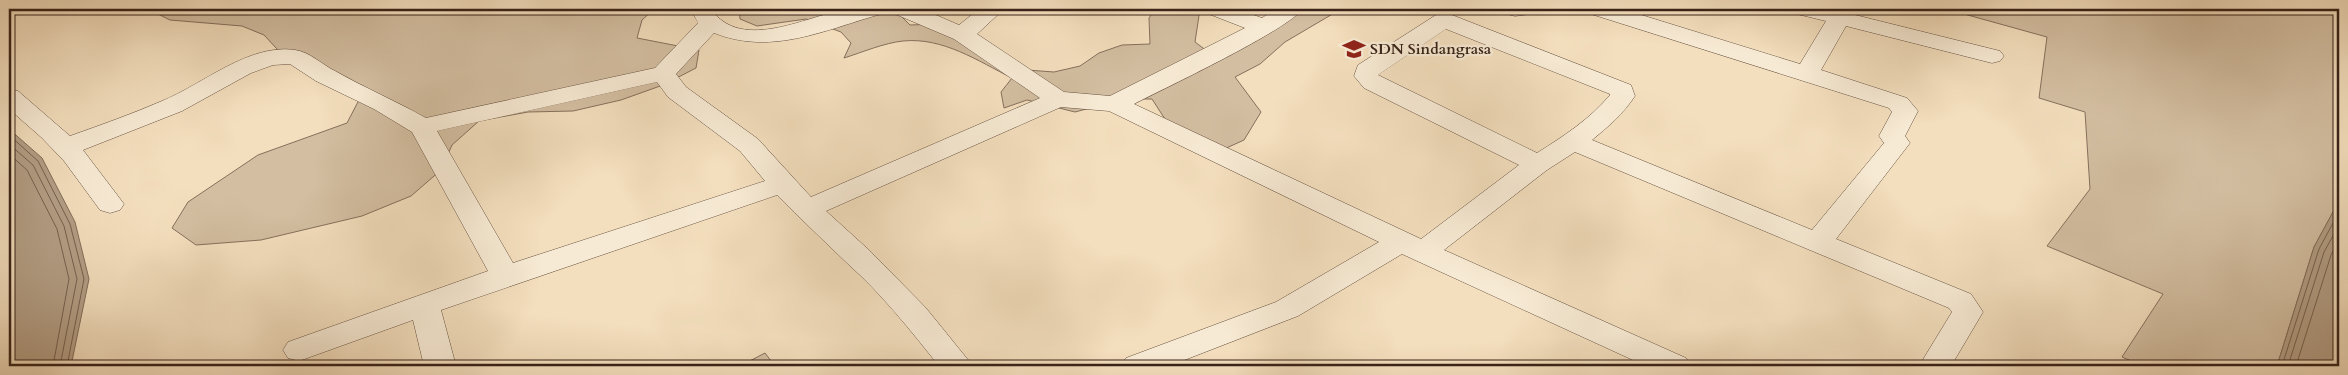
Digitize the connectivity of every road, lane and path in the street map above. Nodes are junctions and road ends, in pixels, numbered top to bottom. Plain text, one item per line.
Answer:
1 (873, 9) edge
2 (903, 9) edge
3 (993, 9) edge
4 (1217, 9) edge
5 (1291, 9) edge
6 (1515, 9) edge
7 (1522, 9) edge
8 (1599, 9) edge
9 (1805, 9) edge
10 (705, 16) edge
11 (1839, 18) junction
12 (1264, 27) junction
13 (962, 34) junction
14 (1992, 56) dead end
15 (663, 73) junction
16 (1806, 73) junction
17 (9, 96) edge
18 (1058, 99) junction
19 (1114, 104) junction
20 (422, 127) junction
21 (1573, 142) junction
22 (66, 148) junction
23 (1538, 164) junction
24 (782, 184) junction
25 (110, 204) dead end
26 (807, 209) junction
27 (1817, 243) junction
28 (1413, 247) junction
29 (505, 276) junction
30 (425, 307) junction
31 (299, 350) dead end
32 (440, 366) edge
33 (956, 366) edge
34 (1137, 366) edge
35 (1675, 366) edge
36 (1935, 366) edge

1 - 10 street
2 - 13 street
3 - 13 street
4 - 12 street
5 - 12 street
6 - 7 street
8 - 16 street
9 - 11 street
10 - 15 street
11 - 14 street
11 - 16 street
12 - 19 street
13 - 18 street
15 - 20 street
15 - 24 street
16 - 27 street
17 - 22 street
18 - 19 street
18 - 26 street
19 - 28 street
20 - 22 street
20 - 29 street
21 - 23 street
21 - 23 street
21 - 27 street
22 - 25 street
23 - 28 street
24 - 26 street
24 - 29 street
26 - 33 street
27 - 36 street
28 - 34 street
28 - 35 street
29 - 30 street
30 - 31 street
30 - 32 street

